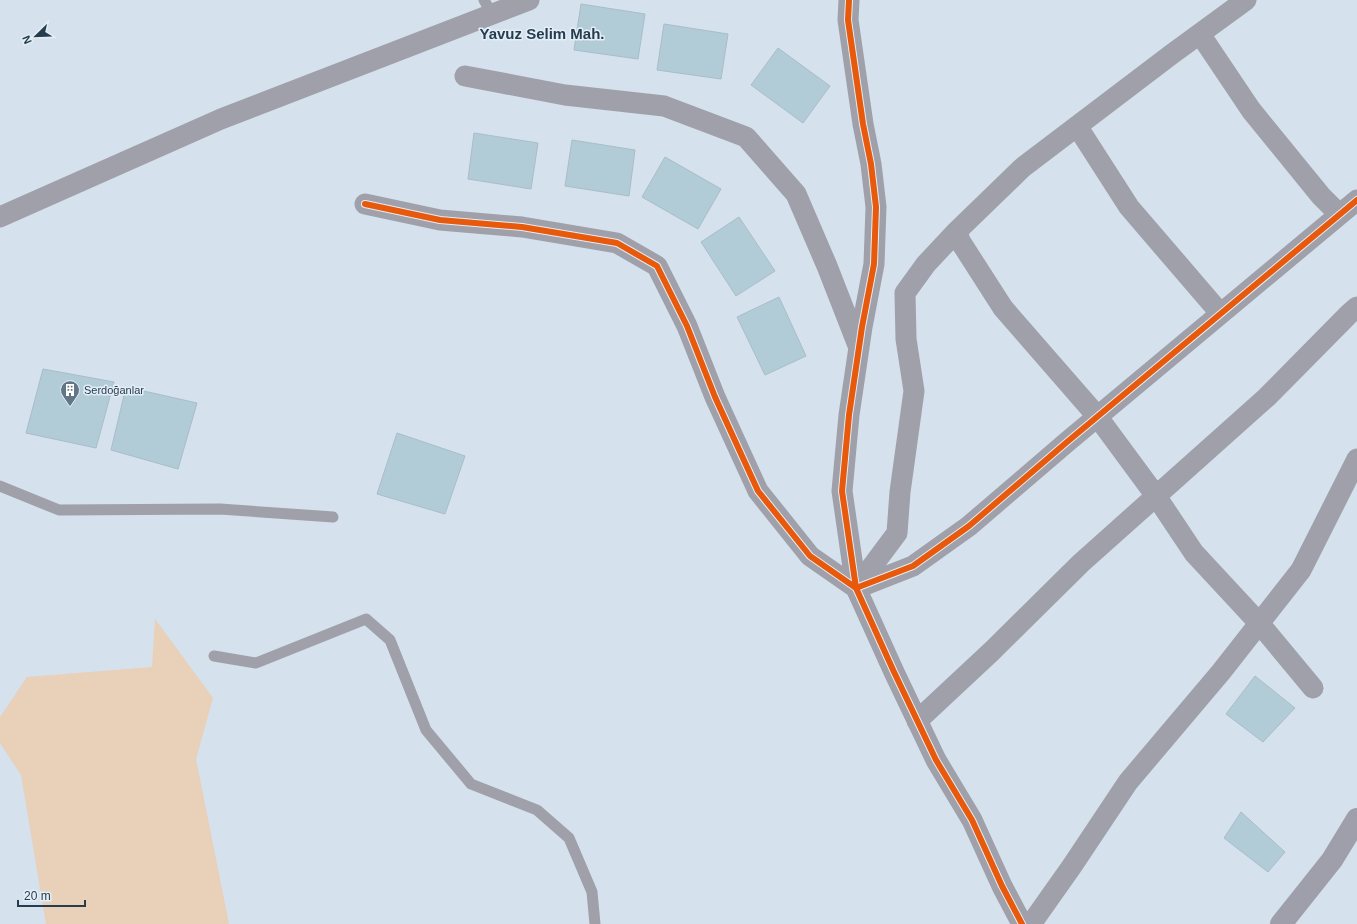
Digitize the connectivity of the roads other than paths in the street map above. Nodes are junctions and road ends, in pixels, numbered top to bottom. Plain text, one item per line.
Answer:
1 (529, 0) edge
2 (849, 0) edge
3 (1246, 0) edge
4 (488, 7) edge
5 (1200, 34) junction
6 (465, 76) dead end
7 (1077, 126) junction
8 (1357, 200) edge
9 (365, 204) dead end
10 (1340, 214) junction
11 (0, 217) edge
12 (957, 231) junction
13 (1357, 307) edge
14 (1220, 313) junction
15 (859, 349) junction
16 (1097, 416) junction
17 (1357, 458) edge
18 (0, 486) edge
19 (1156, 496) junction
20 (333, 517) dead end
21 (856, 588) junction
22 (1259, 623) junction
23 (214, 656) dead end
24 (1313, 688) dead end
25 (917, 721) junction
26 (1357, 819) edge
27 (595, 924) edge
28 (1022, 924) edge
29 (1031, 924) edge
30 (1281, 924) edge

1 - 4 street
2 - 15 street
3 - 5 street
4 - 11 street
5 - 7 street
5 - 10 street
6 - 15 street
7 - 12 street
7 - 14 street
8 - 10 street
9 - 21 street
10 - 14 street
12 - 16 street
12 - 21 street
13 - 19 street
14 - 16 street
15 - 21 street
16 - 19 street
16 - 21 street
17 - 22 street
18 - 20 lane
19 - 22 street
19 - 25 street
21 - 25 street
22 - 24 street
22 - 29 street
23 - 27 lane
25 - 28 street
26 - 30 street

